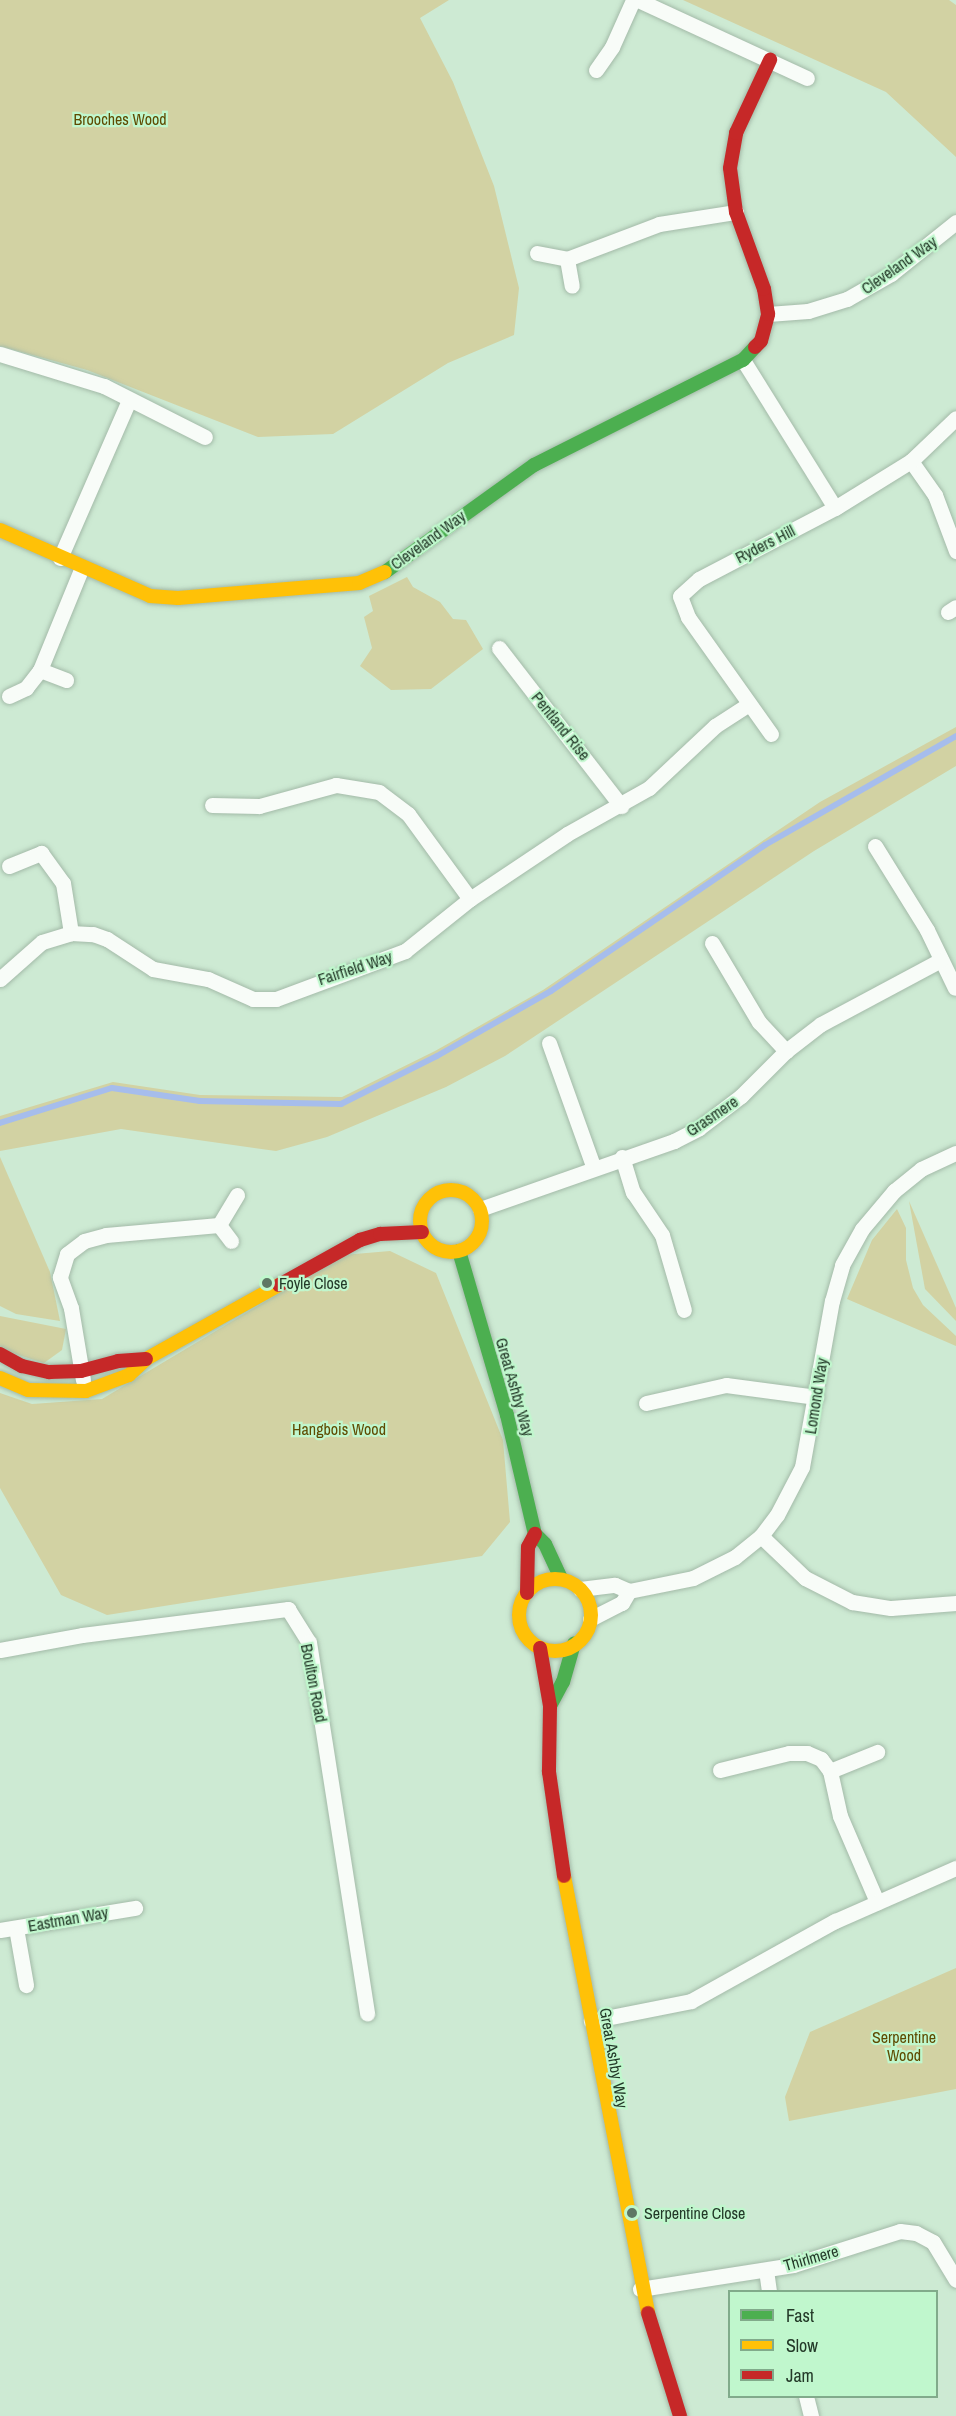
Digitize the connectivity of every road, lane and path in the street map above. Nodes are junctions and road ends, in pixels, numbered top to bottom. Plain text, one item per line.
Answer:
1 (635, 0) edge
2 (770, 60) junction
3 (596, 70) dead end
4 (807, 78) dead end
5 (736, 212) junction
6 (956, 222) edge
7 (537, 253) dead end
8 (567, 259) junction
9 (572, 286) dead end
10 (768, 314) junction
11 (0, 354) edge
12 (743, 360) junction
13 (129, 400) junction
14 (956, 418) edge
15 (205, 437) dead end
16 (911, 461) junction
17 (835, 508) junction
18 (0, 530) edge
19 (956, 551) edge
20 (60, 558) junction
21 (82, 567) junction
22 (499, 648) dead end
23 (40, 670) junction
24 (66, 680) dead end
25 (9, 696) dead end
26 (749, 704) junction
27 (771, 734) dead end
28 (212, 805) dead end
29 (621, 806) junction
30 (875, 846) dead end
31 (9, 866) dead end
32 (470, 899) junction
33 (71, 933) junction
34 (712, 943) dead end
35 (942, 960) junction
36 (0, 979) edge
37 (955, 988) edge
38 (549, 1043) dead end
39 (786, 1050) junction
40 (956, 1153) edge
41 (622, 1157) junction
42 (593, 1166) junction
43 (237, 1195) dead end
44 (480, 1209) junction
45 (421, 1211) junction
46 (219, 1225) junction
47 (422, 1232) junction
48 (380, 1234) junction
49 (231, 1241) dead end
50 (459, 1251) junction
51 (684, 1310) dead end
52 (0, 1354) edge
53 (146, 1359) junction
54 (81, 1371) junction
55 (0, 1378) edge
56 (86, 1391) junction
57 (816, 1397) junction
58 (645, 1402) dead end
59 (535, 1534) junction
60 (761, 1536) junction
61 (561, 1579) junction
62 (580, 1589) junction
63 (629, 1591) junction
64 (527, 1593) junction
65 (956, 1604) edge
66 (590, 1619) junction
67 (574, 1644) junction
68 (540, 1648) junction
69 (0, 1650) edge
70 (550, 1706) junction
71 (877, 1752) dead end
72 (720, 1770) dead end
73 (830, 1771) junction
74 (956, 1868) edge
75 (877, 1902) junction
76 (135, 1908) dead end
77 (16, 1928) junction
78 (0, 1930) edge
79 (26, 1984) dead end
80 (367, 2014) dead end
81 (591, 2021) junction
82 (766, 2270) junction
83 (956, 2280) edge
84 (640, 2289) junction
85 (769, 2290) edge
86 (806, 2398) edge
87 (677, 2415) edge
88 (811, 2416) edge

1 - 2 street
1 - 3 street
2 - 4 street
2 - 5 street, Cleveland Way
5 - 8 street
5 - 10 street, Cleveland Way
6 - 10 street, Cleveland Way
7 - 8 street
8 - 9 street
10 - 12 street, Cleveland Way
11 - 13 street
12 - 17 street
12 - 21 street, Cleveland Way
13 - 15 street
13 - 20 street
14 - 16 street, Ryders Hill
16 - 17 street, Ryders Hill
16 - 19 street
17 - 26 street, Ryders Hill
18 - 20 street, Cleveland Way
20 - 21 street, Cleveland Way
21 - 23 street
22 - 29 street, Pentland Rise
23 - 24 street
23 - 25 street
26 - 27 street, Ryders Hill
26 - 29 street
28 - 32 street
29 - 32 street
30 - 35 street
31 - 33 street
32 - 33 street, Fairfield Way
33 - 36 street, Fairfield Way
34 - 39 street
35 - 37 street
35 - 39 street, Grasmere
38 - 42 street
39 - 41 street, Grasmere
40 - 57 street, Lomond Way
41 - 42 street, Grasmere
41 - 51 street
42 - 44 street, Grasmere
43 - 46 street
44 - 45 street
44 - 50 street
45 - 47 street
45 - 48 street
46 - 49 street
46 - 54 street
47 - 48 street
47 - 50 street
48 - 53 street
50 - 59 street, Great Ashby Way
52 - 54 street
53 - 54 street
53 - 56 street
54 - 56 street
55 - 56 street
57 - 58 street
57 - 60 street, Lomond Way
59 - 61 street, Great Ashby Way
59 - 64 street, Great Ashby Way
60 - 63 street, Lomond Way
60 - 65 street
61 - 62 street
61 - 64 street
62 - 63 street, Lomond Way
62 - 66 street
63 - 66 street, Lomond Way
64 - 68 street
66 - 67 street
67 - 68 street
67 - 70 street, Great Ashby Way
68 - 70 street, Great Ashby Way
69 - 80 street, Boulton Road
70 - 81 street, Great Ashby Way
71 - 73 street
72 - 73 street
73 - 75 street
74 - 75 street
75 - 81 street
76 - 77 street, Eastman Way
77 - 78 street, Eastman Way
77 - 79 street
81 - 84 street, Great Ashby Way
82 - 83 street, Thirlmere
82 - 84 street, Thirlmere
82 - 85 street
84 - 87 street, Great Ashby Way
86 - 88 street

